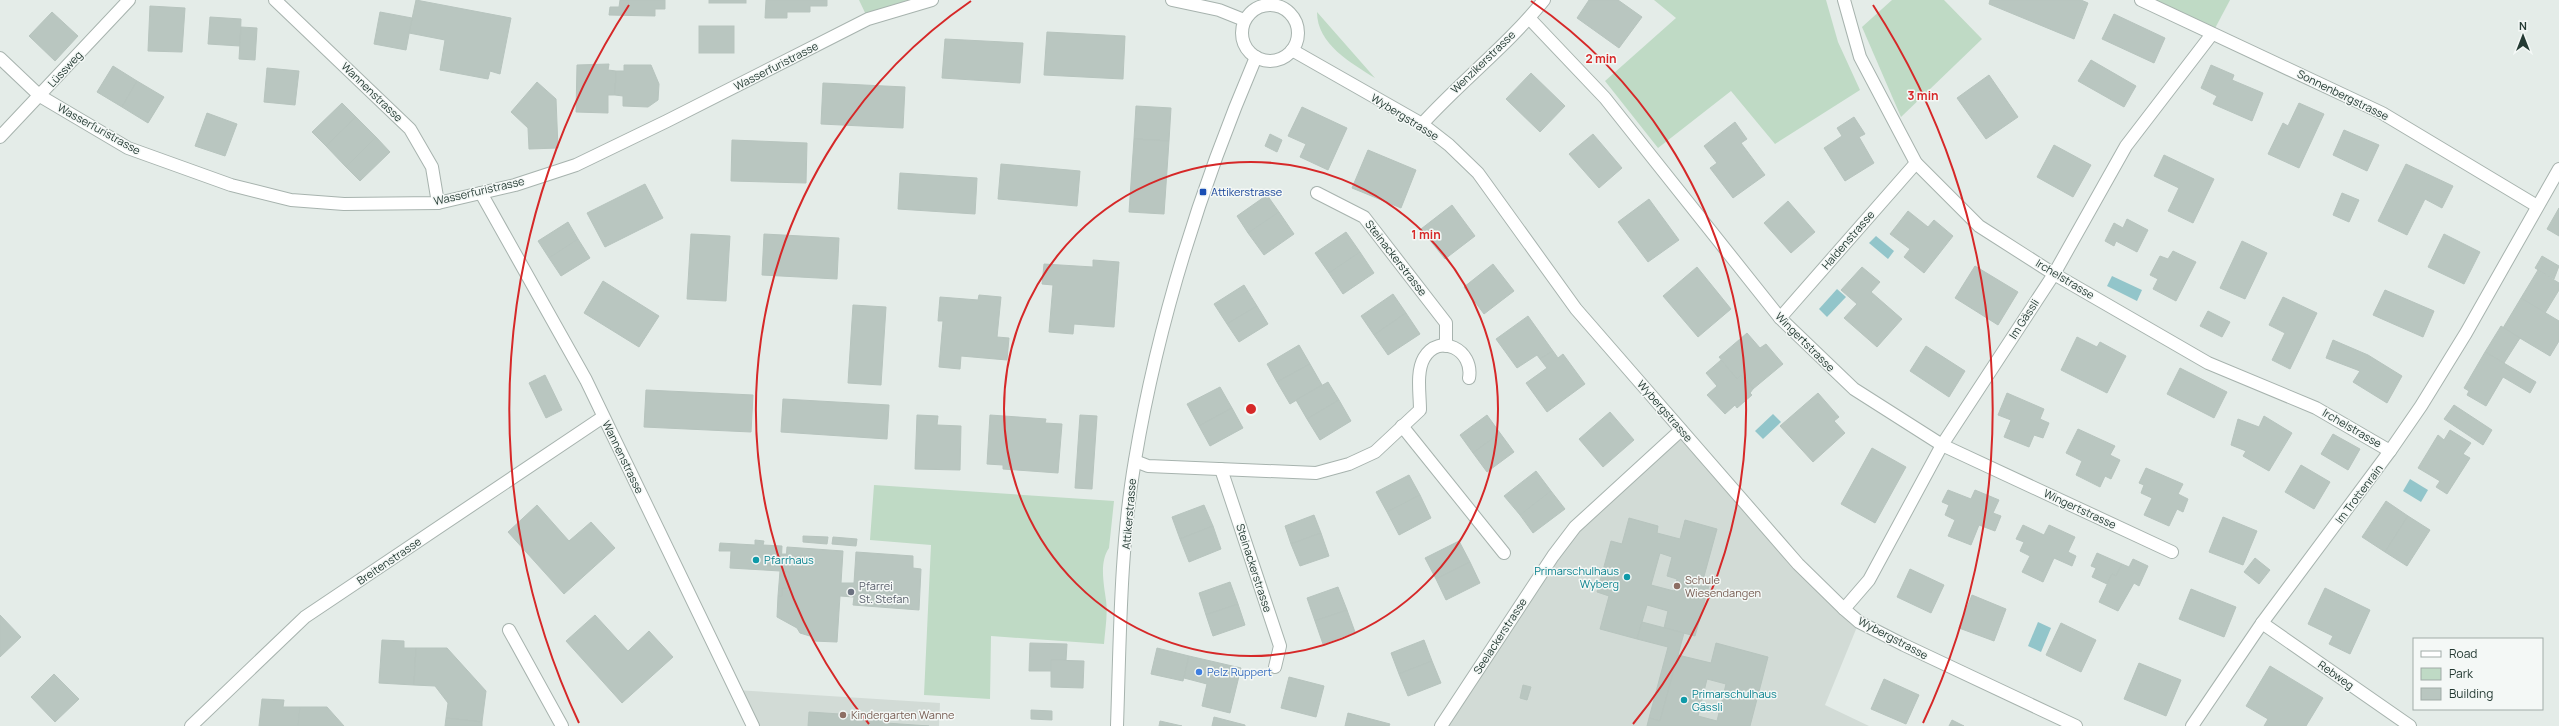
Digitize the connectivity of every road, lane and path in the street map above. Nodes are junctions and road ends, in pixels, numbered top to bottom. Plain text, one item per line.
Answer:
1 (129, 0) edge
2 (275, 0) edge
3 (932, 0) edge
4 (1172, 0) edge
5 (1544, 0) edge
6 (1844, 0) edge
7 (2141, 0) edge
8 (1286, 4) edge
9 (1529, 18) junction
10 (1244, 20) junction
11 (2212, 34) junction
12 (1292, 50) junction
13 (1256, 57) junction
14 (0, 58) edge
15 (40, 96) junction
16 (1422, 124) junction
17 (0, 137) edge
18 (1916, 163) junction
19 (2559, 169) edge
20 (1317, 193) dead end
21 (481, 194) junction
22 (438, 203) junction
23 (2537, 206) junction
24 (2054, 274) junction
25 (1780, 318) junction
26 (1446, 346) junction
27 (1469, 378) dead end
28 (603, 417) junction
29 (1402, 426) junction
30 (1681, 430) junction
31 (1942, 445) junction
32 (2390, 451) junction
33 (1135, 461) junction
34 (1221, 469) junction
35 (2172, 552) dead end
36 (1504, 553) dead end
37 (1844, 609) junction
38 (2262, 623) junction
39 (509, 630) dead end
40 (1275, 667) dead end
41 (191, 726) edge
42 (562, 726) edge
43 (753, 726) edge
44 (1117, 726) edge
45 (1441, 726) edge
46 (2076, 726) edge
47 (2192, 726) edge
48 (2410, 726) edge

1 - 15 street, Lüssweg
2 - 22 street, Wannenstrasse
3 - 21 street, Wasserfuristrasse
4 - 10 street
5 - 9 street, Wenzikerstrasse
6 - 18 street, Irchelstrasse
7 - 11 street, Sonnenbergstrasse
8 - 10 street
8 - 12 street
9 - 16 street, Wenzikerstrasse
9 - 25 street, Wingertstrasse
10 - 13 street
11 - 23 street, Sonnenbergstrasse
11 - 24 street, Im Gässli
12 - 13 street
12 - 16 street, Wybergstrasse
13 - 33 street, Attikerstrasse
14 - 15 street, Wasserfuristrasse
15 - 17 street, Lüssweg
15 - 22 street, Wasserfuristrasse
16 - 30 street, Wybergstrasse
18 - 24 street, Irchelstrasse
18 - 25 street, Haldenstrasse
19 - 23 street, Im Trottenrain
20 - 26 street, Steinackerstrasse
21 - 22 street, Wasserfuristrasse
21 - 28 street, Wannenstrasse
23 - 32 street, Im Trottenrain
24 - 31 street, Im Gässli
24 - 32 street, Irchelstrasse
25 - 31 street, Wingertstrasse
26 - 27 street
26 - 29 street
28 - 41 street, Breitenstrasse
28 - 43 street, Wannenstrasse
29 - 34 street
29 - 36 street
30 - 37 street, Wybergstrasse
30 - 45 street, Seelackerstrasse
31 - 35 street, Wingertstrasse
31 - 37 street, Im Gässli
32 - 38 street, Im Trottenrain
33 - 34 street
33 - 44 street, Attikerstrasse
34 - 40 street, Steinackerstrasse
37 - 46 street, Wybergstrasse
38 - 47 street, Im Trottenrain
38 - 48 street, Rebweg
39 - 42 street

